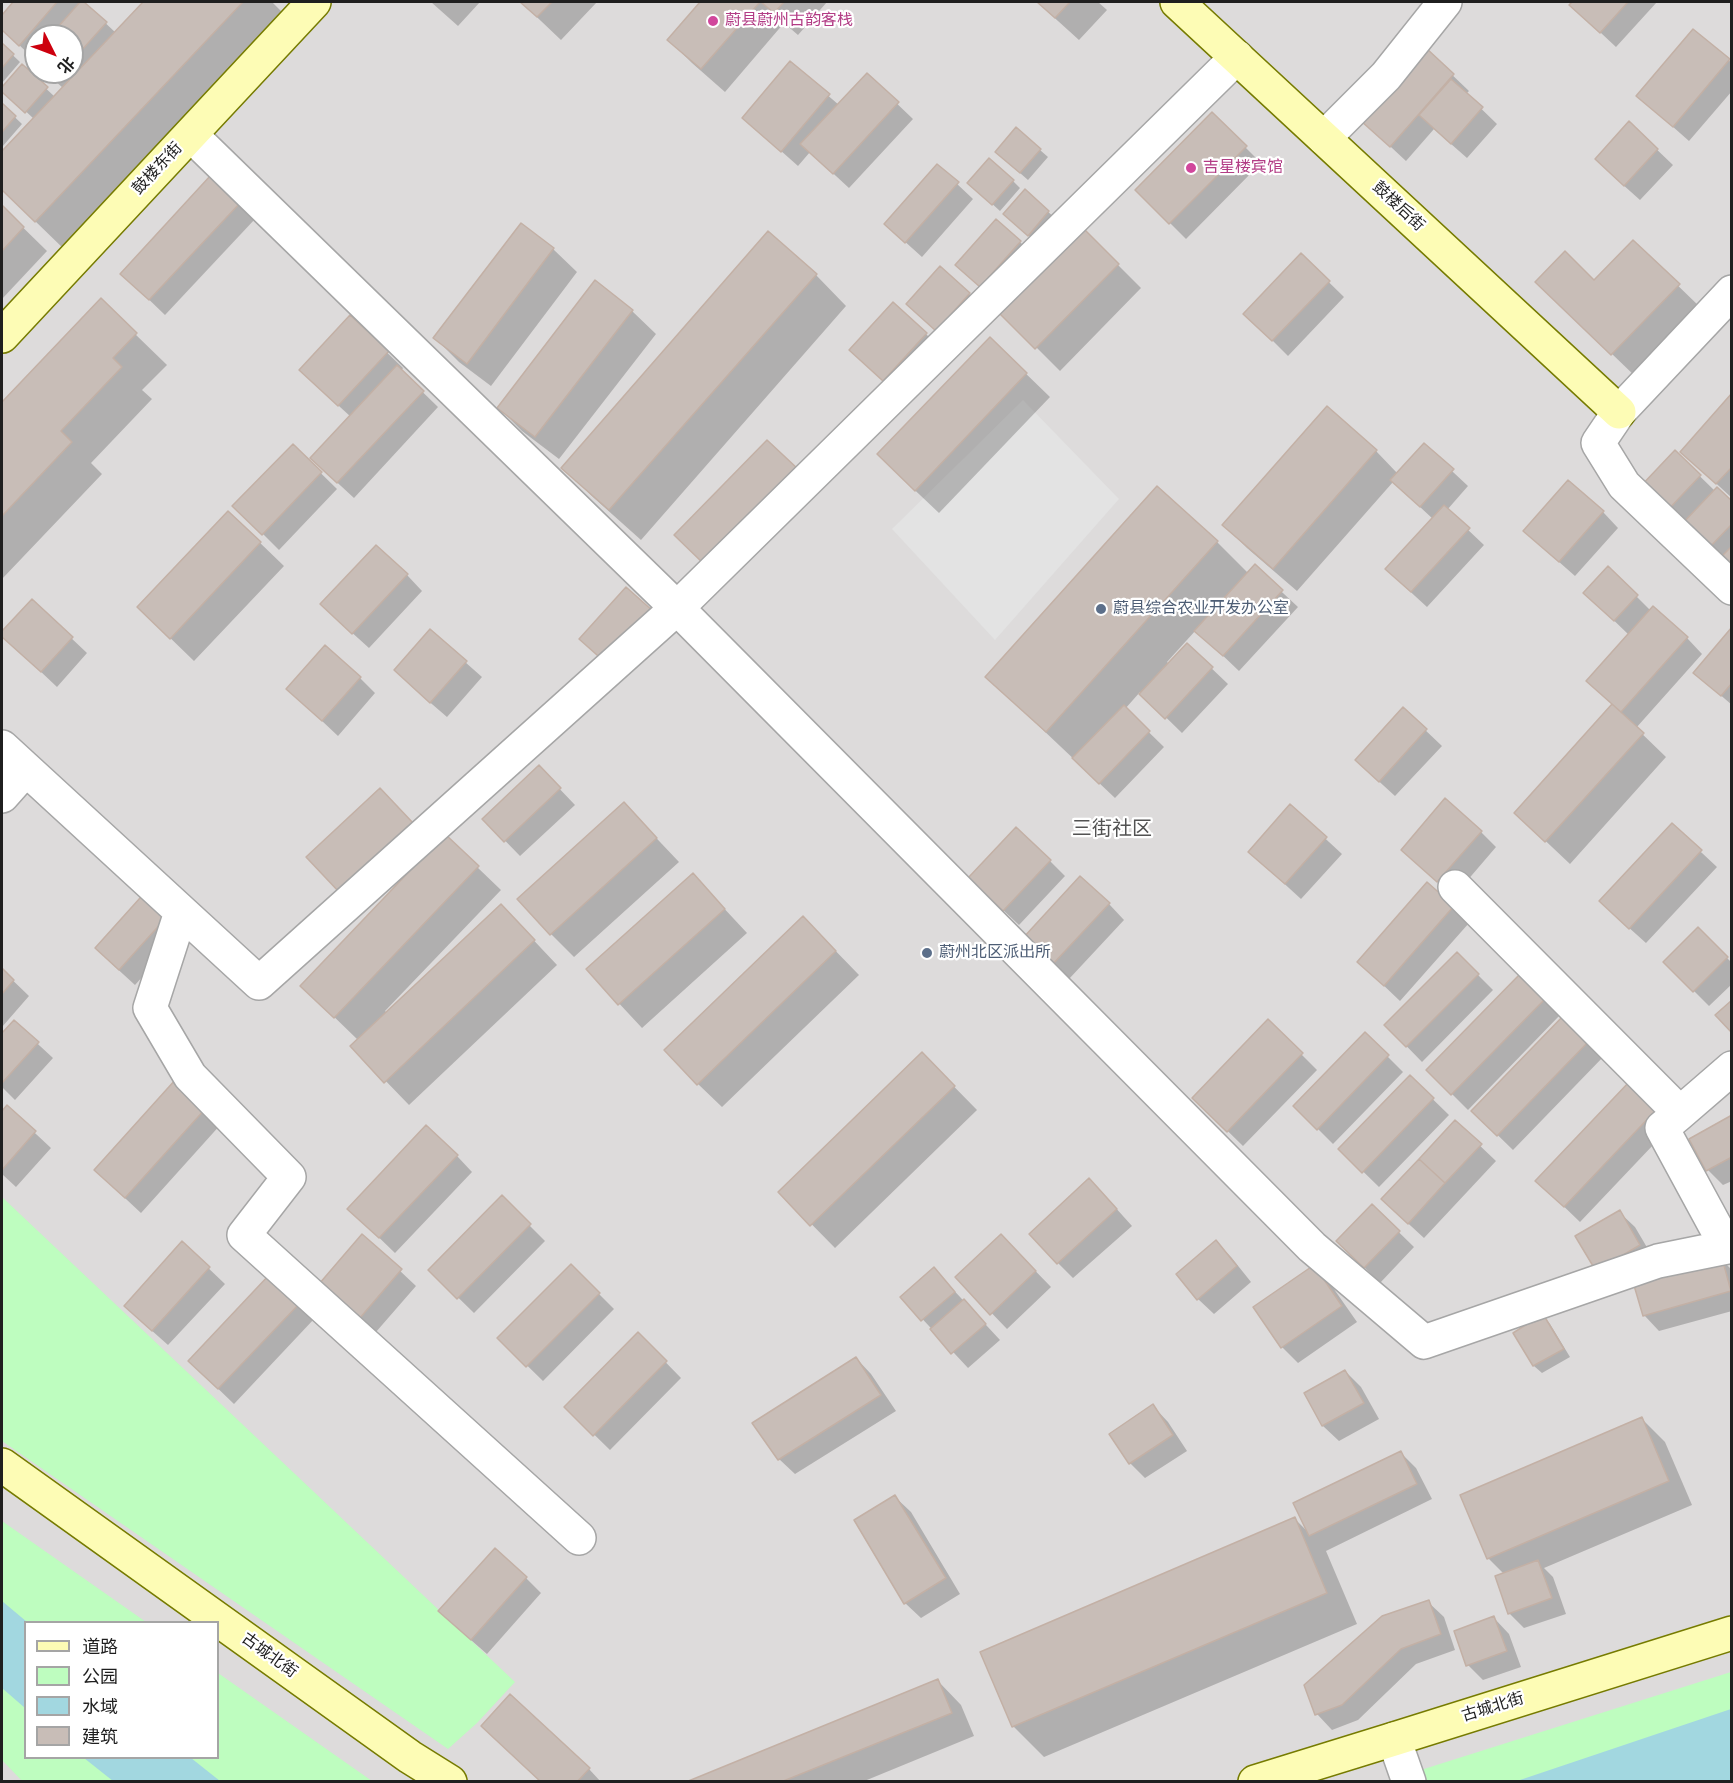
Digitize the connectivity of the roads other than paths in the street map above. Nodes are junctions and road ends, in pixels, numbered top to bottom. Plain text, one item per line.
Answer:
1 (1177, 2) edge
2 (1445, 2) edge
3 (308, 4) edge
4 (1237, 57) junction
5 (191, 135) junction
6 (1324, 138) junction
7 (1731, 292) edge
8 (2, 336) edge
9 (1619, 412) junction
10 (1731, 588) edge
11 (677, 608) junction
12 (2, 747) edge
13 (26, 769) junction
14 (2, 796) edge
15 (1455, 886) dead end
16 (182, 912) junction
17 (1731, 1068) edge
18 (1680, 1113) junction
19 (1729, 1246) edge
20 (2, 1465) edge
21 (579, 1538) dead end
22 (1731, 1633) edge
23 (1394, 1739) junction
24 (450, 1782) edge
25 (1255, 1782) edge
26 (1409, 1782) edge

1 - 4 main road, 鼓楼后街
2 - 6 street
3 - 5 main road, 鼓楼东街
4 - 6 main road, 鼓楼后街
4 - 11 street
5 - 8 main road, 鼓楼东街
5 - 11 street
6 - 9 main road, 鼓楼后街
7 - 9 street
9 - 10 street
11 - 16 street
11 - 19 street
12 - 13 street
13 - 14 street
13 - 16 street
15 - 18 street
16 - 21 street
17 - 18 street
18 - 19 street
20 - 24 main road, 古城北街
22 - 23 main road, 古城北街
23 - 25 main road, 古城北街
23 - 26 street

